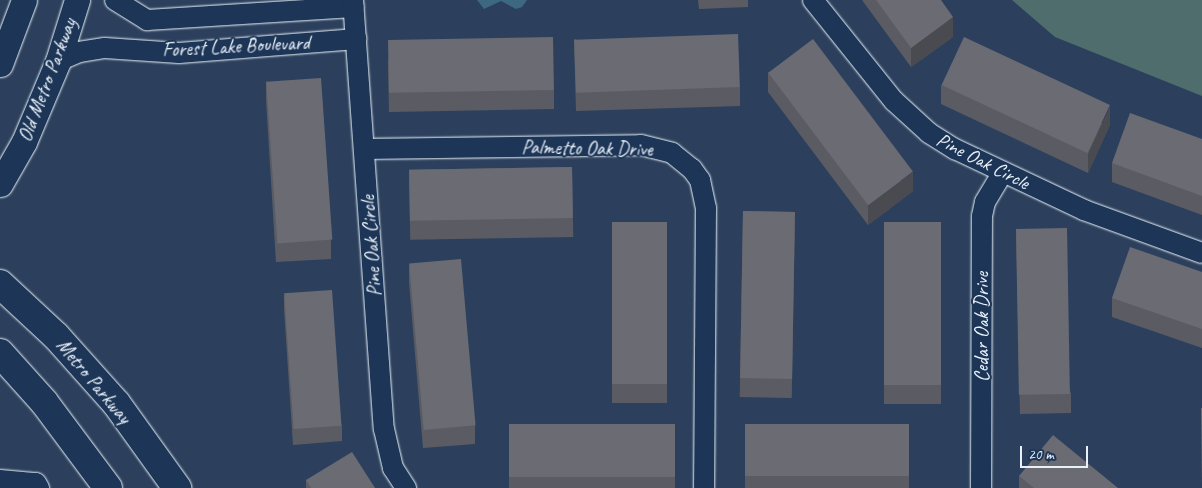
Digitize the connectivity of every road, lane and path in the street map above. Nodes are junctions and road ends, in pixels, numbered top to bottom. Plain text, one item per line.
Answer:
1 (24, 0) edge
2 (77, 0) edge
3 (115, 0) edge
4 (813, 0) edge
5 (354, 4) edge
6 (279, 12) junction
7 (147, 20) junction
8 (356, 39) junction
9 (282, 44) junction
10 (149, 51) junction
11 (58, 61) junction
12 (0, 64) edge
13 (364, 149) junction
14 (1003, 172) junction
15 (0, 184) edge
16 (1202, 253) edge
17 (0, 284) edge
18 (0, 353) edge
19 (0, 480) edge
20 (39, 488) edge
21 (108, 488) edge
22 (176, 488) edge
23 (406, 488) edge
24 (704, 488) edge
25 (981, 488) edge

1 - 12 street
2 - 11 street, Old Metro Parkway
3 - 7 street, Forest Lake Boulevard
4 - 14 street, Pine Oak Circle
5 - 6 street, Forest Lake Boulevard
5 - 8 street, Pine Oak Circle
6 - 7 street, Forest Lake Boulevard
6 - 9 street
7 - 10 street
8 - 9 street, Forest Lake Boulevard
8 - 13 street, Pine Oak Circle
9 - 10 street, Forest Lake Boulevard
10 - 11 street, Forest Lake Boulevard
11 - 15 street, Old Metro Parkway
13 - 23 street, Pine Oak Circle
13 - 24 street, Palmetto Oak Drive
14 - 16 street, Pine Oak Circle
14 - 25 street, Cedar Oak Drive
17 - 22 main road, Metro Parkway
18 - 21 main road
19 - 20 street

